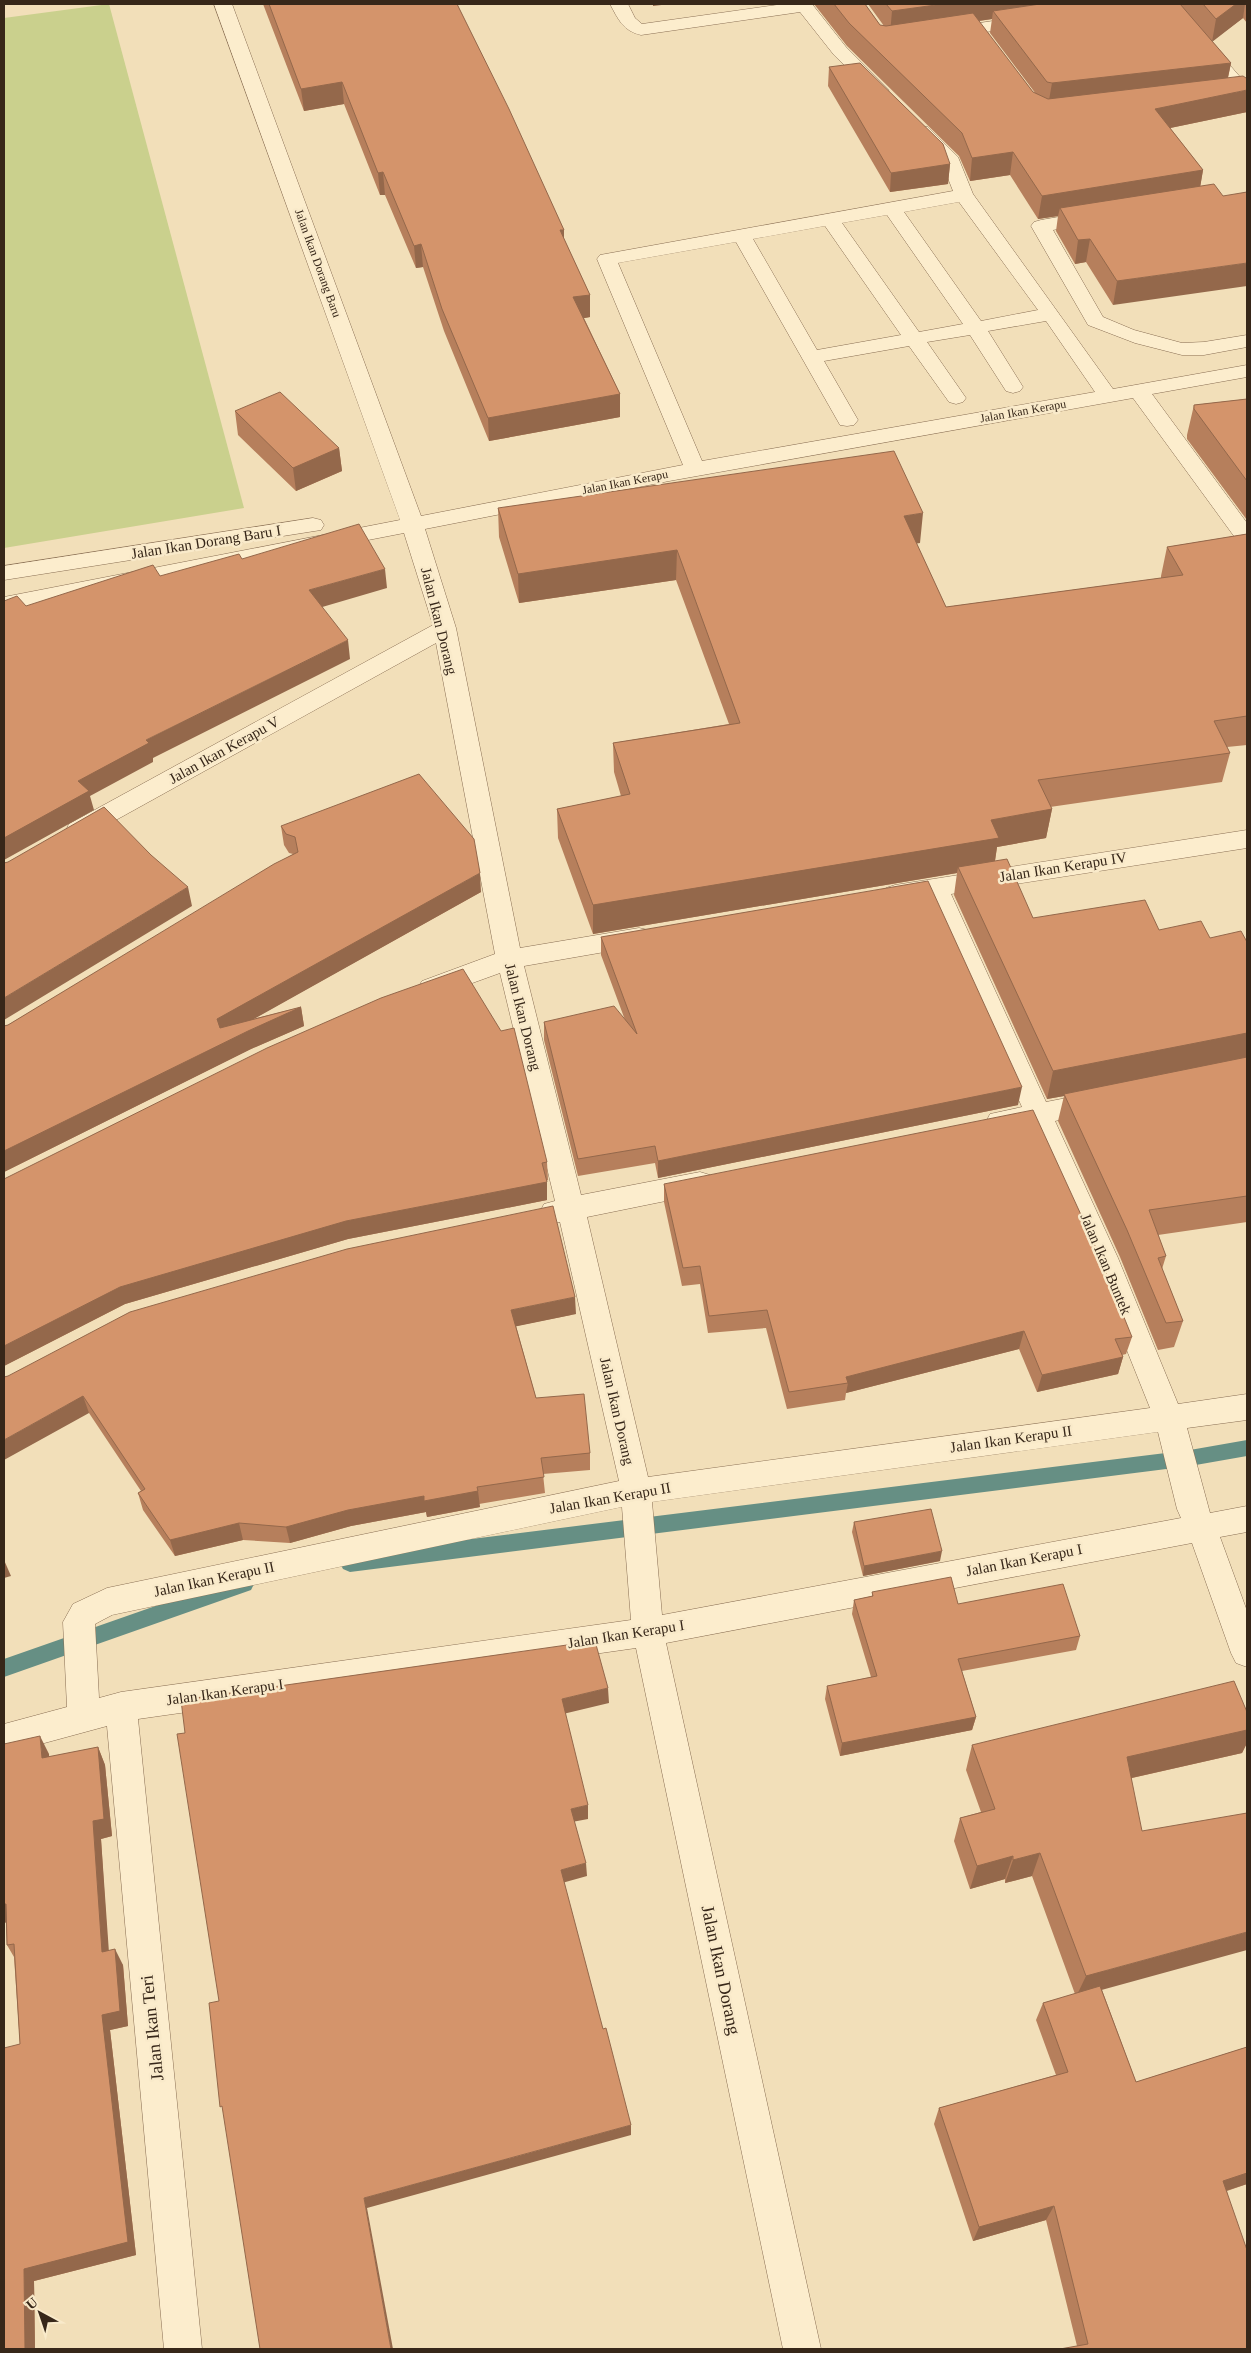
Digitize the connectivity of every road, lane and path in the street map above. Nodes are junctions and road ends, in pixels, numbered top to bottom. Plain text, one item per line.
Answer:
1 (223, 4) edge
2 (619, 4) edge
3 (1168, 4) edge
4 (804, 5) edge
5 (1043, 18) edge
6 (975, 28) junction
7 (930, 35) edge
8 (986, 43) edge
9 (1223, 94) edge
10 (1245, 94) edge
11 (896, 106) edge
12 (910, 120) edge
13 (964, 196) junction
14 (891, 207) junction
15 (1110, 215) edge
16 (828, 218) junction
17 (740, 234) junction
18 (1051, 314) junction
19 (976, 328) junction
20 (915, 339) junction
21 (1247, 340) edge
22 (1188, 350) junction
23 (813, 357) junction
24 (1247, 371) edge
25 (1201, 379) junction
26 (1013, 387) dead end
27 (1138, 390) junction
28 (1108, 396) junction
29 (956, 398) dead end
30 (848, 420) dead end
31 (694, 469) junction
32 (410, 516) junction
33 (1247, 538) edge
34 (4, 574) edge
35 (4, 604) edge
36 (445, 628) junction
37 (62, 839) edge
38 (1247, 839) edge
39 (935, 887) junction
40 (877, 897) edge
41 (664, 933) edge
42 (509, 960) junction
43 (410, 995) edge
44 (1123, 1097) edge
45 (1038, 1115) junction
46 (979, 1126) edge
47 (726, 1177) edge
48 (571, 1209) junction
49 (532, 1216) edge
50 (1247, 1407) edge
51 (1169, 1417) junction
52 (637, 1500) junction
53 (1196, 1518) junction
54 (1247, 1519) edge
55 (648, 1632) junction
56 (1247, 1653) edge
57 (120, 1707) junction
58 (84, 1716) junction
59 (4, 1739) edge
60 (184, 2349) edge
61 (802, 2349) edge

1 - 32 street, Jalan Ikan Dorang Baru
2 - 4 street
3 - 10 street
4 - 11 street
5 - 6 street
6 - 7 street
6 - 8 street
9 - 10 street
12 - 13 street
13 - 14 street
13 - 18 street
14 - 16 street
14 - 19 street
15 - 22 street
16 - 17 street
16 - 20 street
17 - 23 street
17 - 31 street
18 - 19 street
18 - 28 street
19 - 20 street
19 - 26 street
20 - 23 street
20 - 29 street
21 - 22 street
22 - 25 street
23 - 30 street
24 - 25 street, Jalan Ikan Kerapu
25 - 27 street, Jalan Ikan Kerapu
27 - 28 street, Jalan Ikan Kerapu
27 - 33 street
28 - 31 street, Jalan Ikan Kerapu
31 - 32 street, Jalan Ikan Kerapu
32 - 34 street, Jalan Ikan Dorang Baru I
32 - 35 street, Jalan Ikan Kerapu
32 - 36 street, Jalan Ikan Dorang
36 - 37 street, Jalan Ikan Kerapu V
36 - 42 street, Jalan Ikan Dorang
38 - 39 street, Jalan Ikan Kerapu IV
39 - 40 street, Jalan Ikan Kerapu IV
39 - 45 street, Jalan Ikan Buntek
41 - 42 street
42 - 43 street
42 - 48 street, Jalan Ikan Dorang
44 - 45 street
45 - 46 street
45 - 51 street, Jalan Ikan Buntek
47 - 48 street
48 - 49 street
48 - 52 street, Jalan Ikan Dorang
50 - 51 street, Jalan Ikan Kerapu II
51 - 52 street, Jalan Ikan Kerapu II
51 - 53 street, Jalan Ikan Buntek
52 - 55 street, Jalan Ikan Dorang
52 - 58 street, Jalan Ikan Kerapu II
53 - 54 street, Jalan Ikan Kerapu I
53 - 55 street, Jalan Ikan Kerapu I
53 - 56 street, Jalan Ikan Buntek
55 - 57 street, Jalan Ikan Kerapu I
55 - 61 street, Jalan Ikan Dorang
57 - 58 street, Jalan Ikan Kerapu I
57 - 60 street, Jalan Ikan Teri
58 - 59 street, Jalan Ikan Kerapu I

